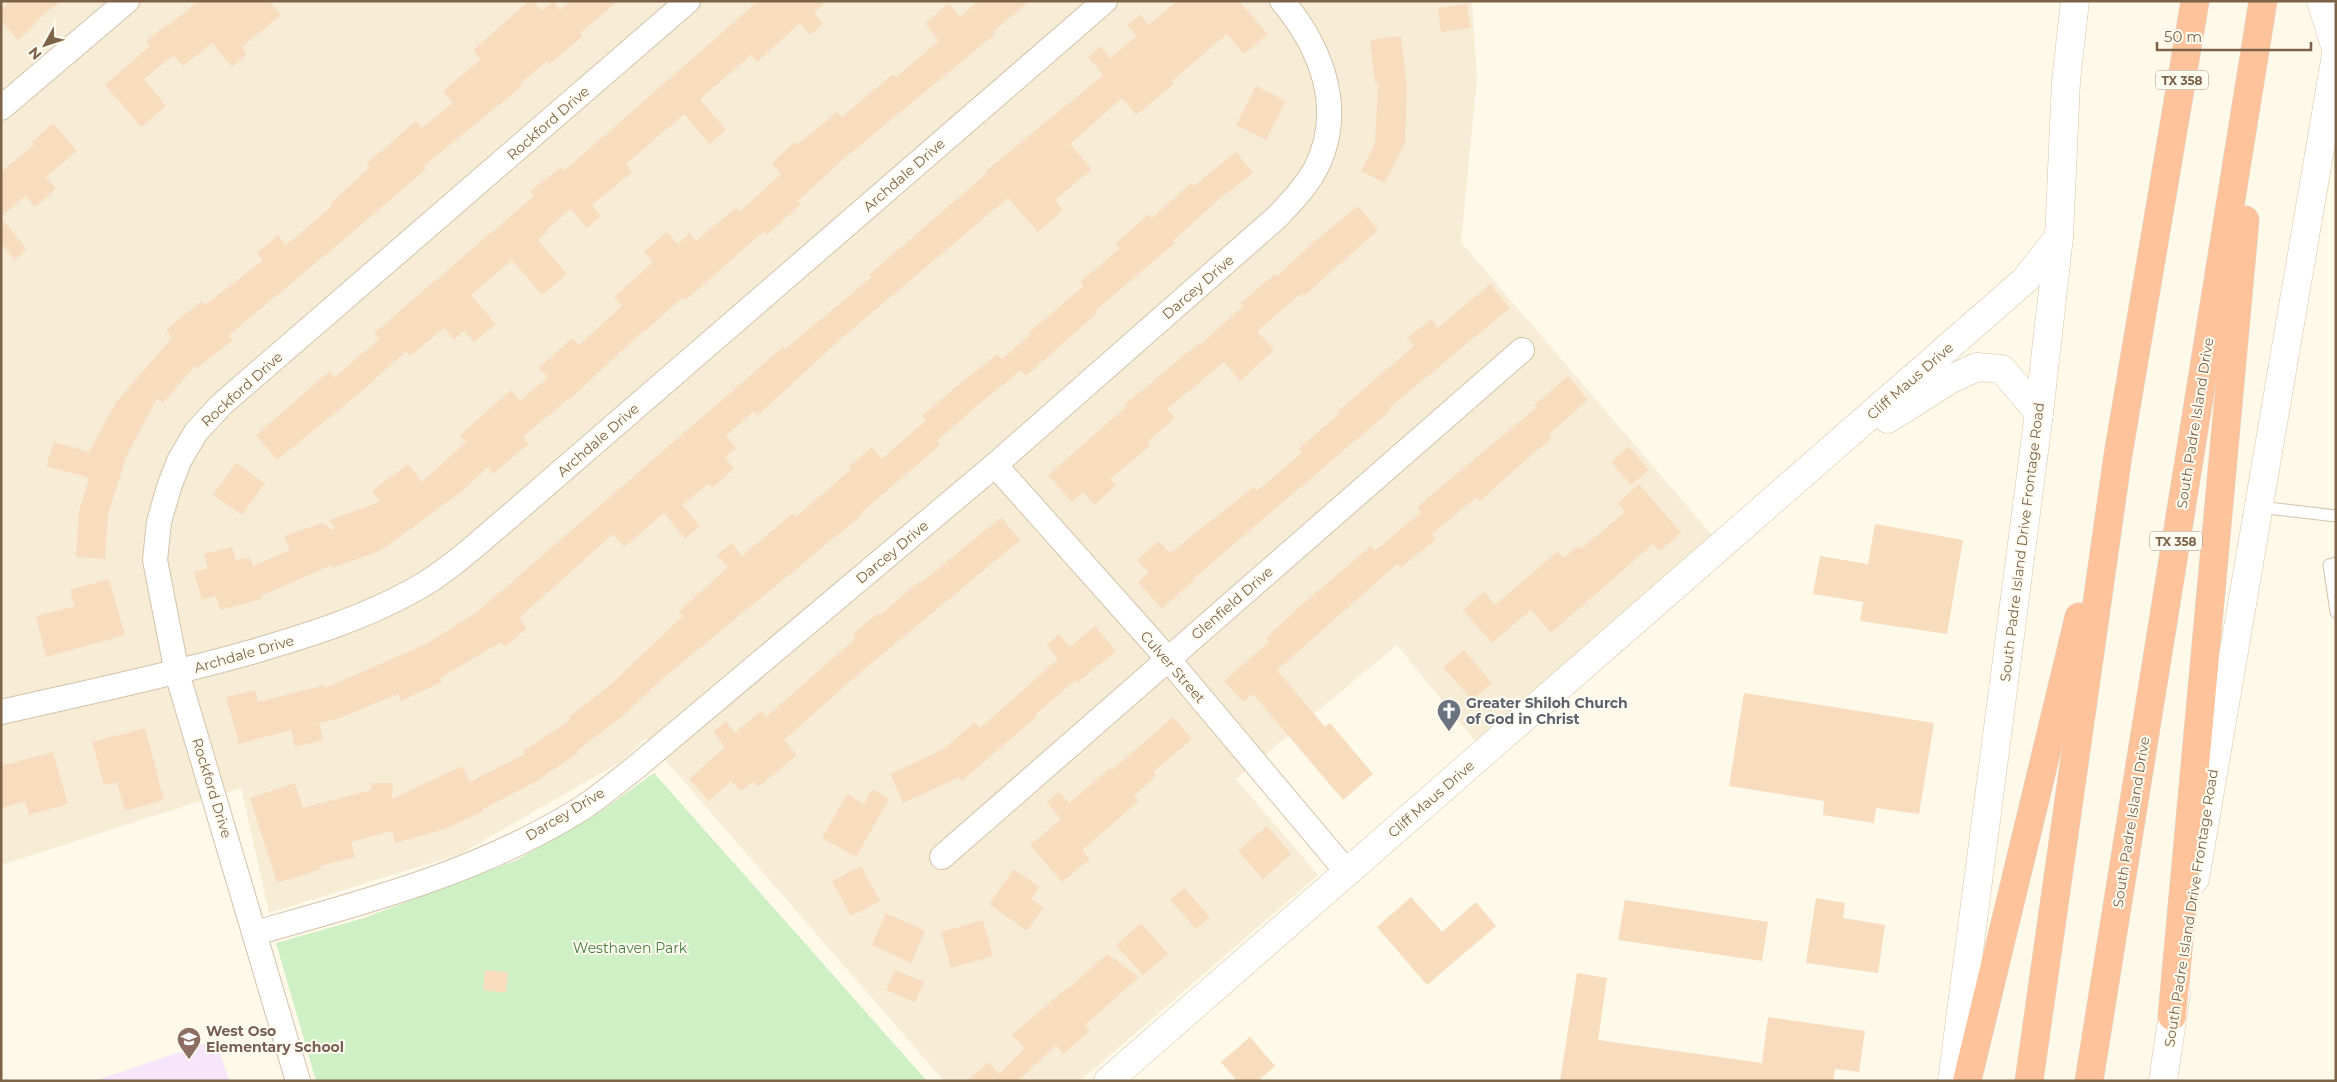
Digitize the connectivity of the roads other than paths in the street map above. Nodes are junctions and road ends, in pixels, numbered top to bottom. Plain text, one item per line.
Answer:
1 (127, 1) edge
2 (688, 1) edge
3 (1105, 1) edge
4 (1282, 1) edge
5 (2075, 1) edge
6 (2195, 1) edge
7 (2264, 1) edge
8 (2321, 1) edge
9 (2336, 49) edge
10 (2336, 55) edge
11 (1, 108) edge
12 (2059, 237) junction
13 (1522, 350) dead end
14 (2039, 413) junction
15 (2118, 455) junction
16 (995, 465) junction
17 (2259, 506) junction
18 (2336, 516) edge
19 (1754, 518) junction
20 (2336, 563) edge
21 (2336, 612) edge
22 (1168, 659) junction
23 (178, 672) junction
24 (1, 712) edge
25 (942, 857) dead end
26 (1347, 872) junction
27 (255, 933) junction
28 (2172, 1016) junction
29 (298, 1081) edge
30 (1108, 1081) edge
31 (1952, 1081) edge
32 (1967, 1081) edge
33 (2029, 1081) edge
34 (2089, 1081) edge
35 (2163, 1081) edge

1 - 11 street
2 - 23 street, Rockford Drive
3 - 23 street, Archdale Drive
4 - 16 street, Darcey Drive
5 - 12 main road, South Padre Island Drive Frontage Road
6 - 15 highway, TX 358
7 - 28 highway
7 - 34 highway, South Padre Island Drive / TX 358
8 - 9 main road
10 - 17 main road, South Padre Island Drive Frontage Road
12 - 14 main road, South Padre Island Drive Frontage Road
12 - 19 main road, Cliff Maus Drive
13 - 22 street, Glenfield Drive
14 - 19 main road, Cliff Maus Drive
14 - 31 main road, South Padre Island Drive Frontage Road
15 - 32 highway
15 - 33 highway, TX 358
16 - 22 street, Culver Street
16 - 27 street, Darcey Drive
17 - 18 lane
17 - 28 main road, South Padre Island Drive Frontage Road
19 - 26 main road, Cliff Maus Drive
20 - 21 lane
22 - 25 street, Glenfield Drive
22 - 26 street, Culver Street
23 - 24 street, Archdale Drive
23 - 27 street, Rockford Drive
26 - 30 main road, Cliff Maus Drive
27 - 29 street, Rockford Drive
28 - 35 main road, South Padre Island Drive Frontage Road

